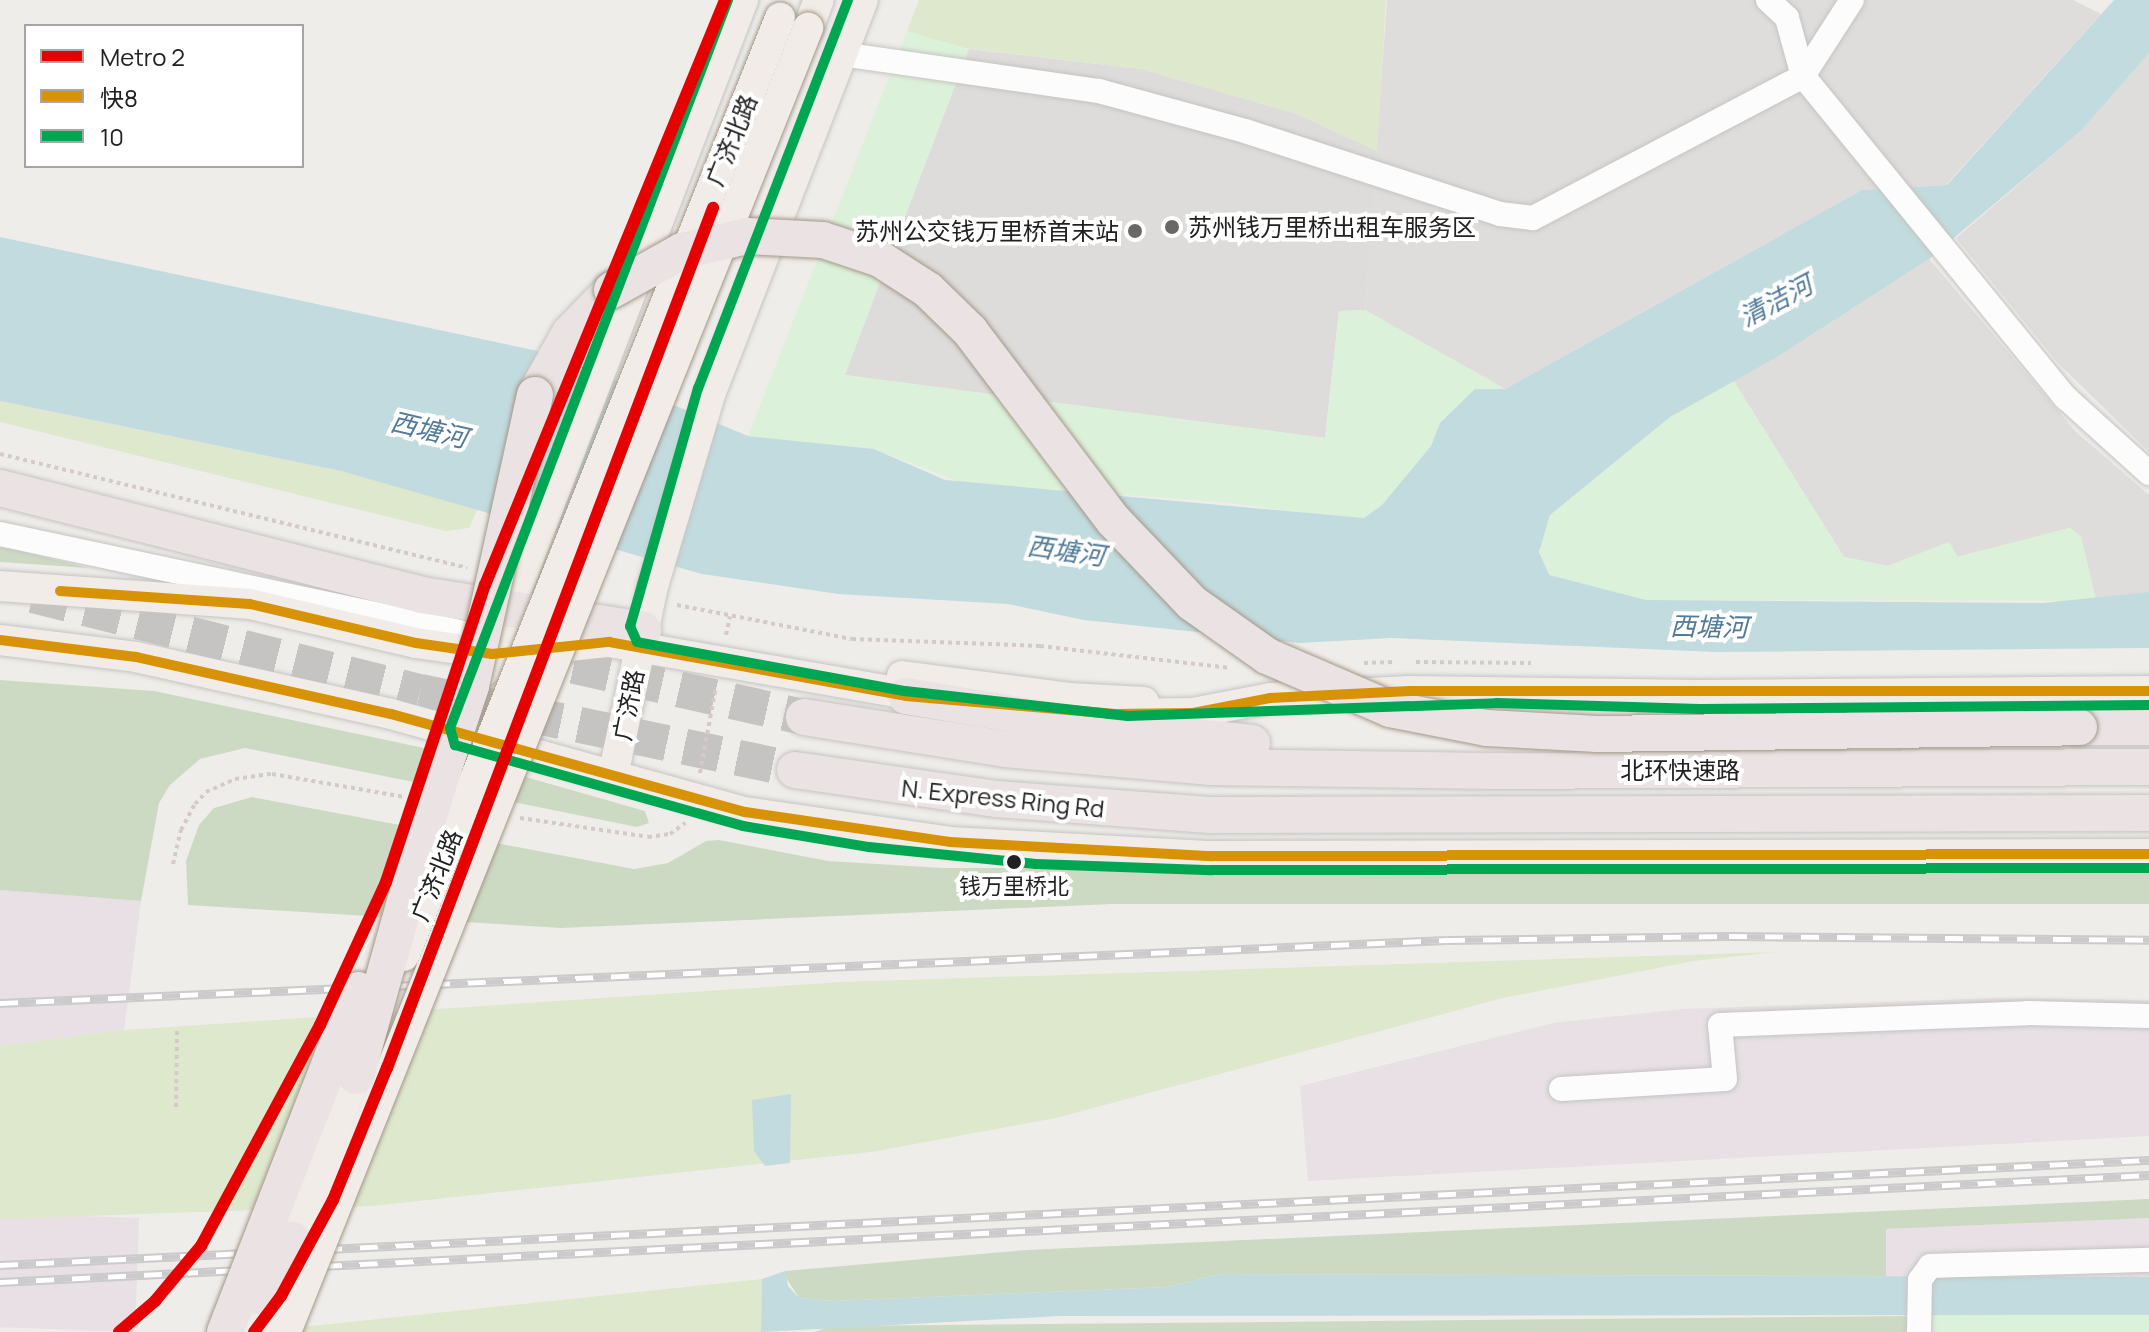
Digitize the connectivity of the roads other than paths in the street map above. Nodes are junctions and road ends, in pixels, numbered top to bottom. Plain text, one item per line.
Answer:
1 (743, 0) edge
2 (819, 0) edge
3 (863, 0) edge
4 (1768, 0) edge
5 (1852, 0) edge
6 (791, 15) edge
7 (842, 54) junction
8 (1803, 76) junction
9 (2149, 473) edge
10 (0, 488) edge
11 (0, 534) edge
12 (0, 586) edge
13 (512, 606) junction
14 (641, 638) junction
15 (2, 641) edge
16 (725, 641) junction
17 (496, 647) junction
18 (2149, 691) edge
19 (906, 696) junction
20 (1270, 698) junction
21 (804, 717) tunnel mouth
22 (2149, 727) edge
23 (463, 733) junction
24 (2149, 767) edge
25 (795, 770) tunnel mouth
26 (1636, 770) junction
27 (613, 776) junction
28 (435, 795) junction
29 (2149, 813) edge
30 (2149, 854) edge
31 (2149, 1016) edge
32 (356, 1076) junction
33 (1561, 1089) dead end
34 (292, 1240) junction
35 (2149, 1260) edge
36 (225, 1332) edge
37 (233, 1332) edge
38 (255, 1332) edge
39 (286, 1332) edge
40 (1919, 1332) edge

1 - 13 main road
2 - 6 main road
3 - 7 main road, 广济路
4 - 8 street
5 - 8 street
6 - 32 main road, 广济北路, bridge
6 - 39 main road, 广济北路, bridge
7 - 8 street
7 - 14 main road, 广济路
8 - 9 street
10 - 13 highway
11 - 17 street
12 - 17 main road
13 - 14 highway
13 - 17 main road
14 - 16 main road
14 - 17 main road
14 - 27 main road, 广济路
15 - 23 main road
16 - 19 main road
16 - 20 main road
17 - 23 main road
18 - 20 main road
19 - 20 main road
19 - 26 highway
21 - 26 highway, N. Express Ring Rd
22 - 28 highway, bridge
23 - 27 main road
24 - 26 highway, 北环快速路
25 - 29 highway, N. Express Ring Rd
27 - 30 main road
28 - 32 highway, bridge
28 - 36 highway, bridge
31 - 33 street
32 - 34 main road, 广济北路, bridge
34 - 37 highway, bridge
34 - 38 main road, 广济北路, bridge
35 - 40 street

